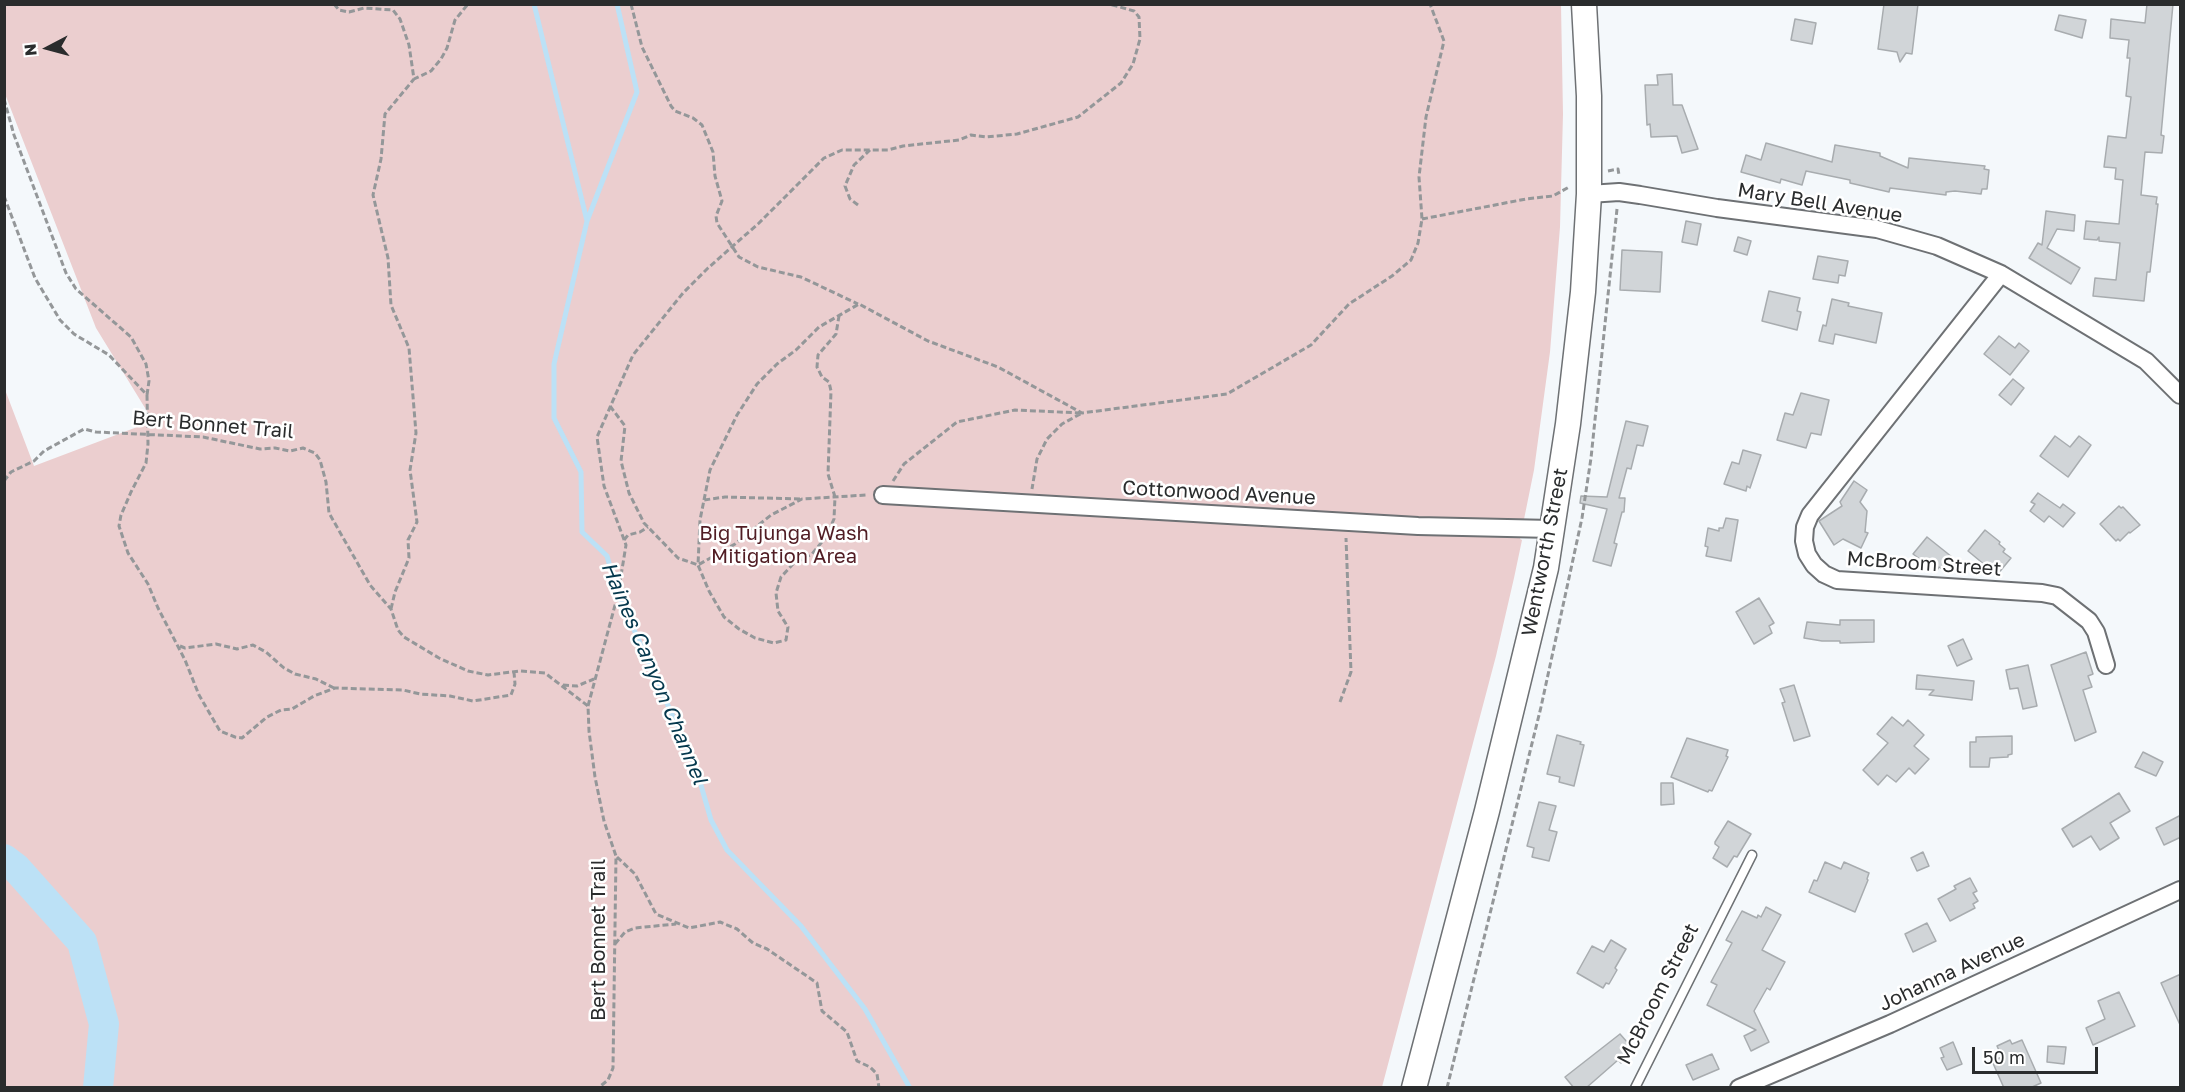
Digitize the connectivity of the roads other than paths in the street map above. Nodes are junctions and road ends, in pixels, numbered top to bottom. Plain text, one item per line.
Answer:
1 (1584, 4) edge
2 (1590, 185) junction
3 (2001, 274) junction
4 (2181, 395) edge
5 (883, 495) road end
6 (1552, 530) junction
7 (2106, 665) dead end
8 (1752, 855) dead end
9 (2181, 890) edge
10 (1414, 1088) edge
11 (1635, 1088) edge
12 (1739, 1088) edge

1 - 2 main road, Wentworth Street
2 - 3 street, Mary Bell Avenue
2 - 6 main road, Wentworth Street
3 - 4 street, Mary Bell Avenue
3 - 7 street, McBroom Street
5 - 6 street, Cottonwood Avenue
6 - 10 main road, Wentworth Street
8 - 11 lane, McBroom Street
9 - 12 street, Johanna Avenue

